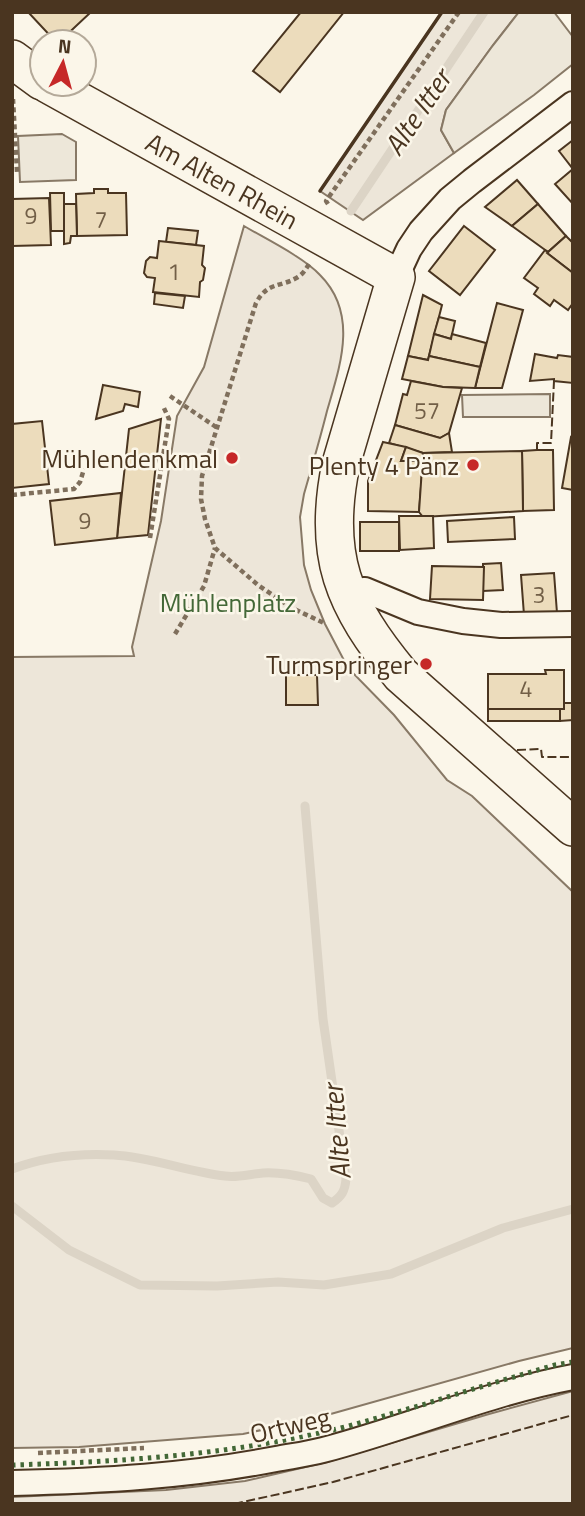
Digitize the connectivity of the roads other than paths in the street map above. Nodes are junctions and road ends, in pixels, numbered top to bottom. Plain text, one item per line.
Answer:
1 (12, 59) edge
2 (28, 71) edge
3 (71, 98) edge
4 (573, 104) edge
5 (396, 277) junction
6 (347, 592) junction
7 (573, 624) edge
8 (573, 827) edge
9 (573, 1377) edge
10 (12, 1483) edge

1 - 2 street
3 - 5 street, Am Alten Rhein
4 - 5 street
5 - 6 street
6 - 7 street
6 - 8 street
9 - 10 street, Ortweg

